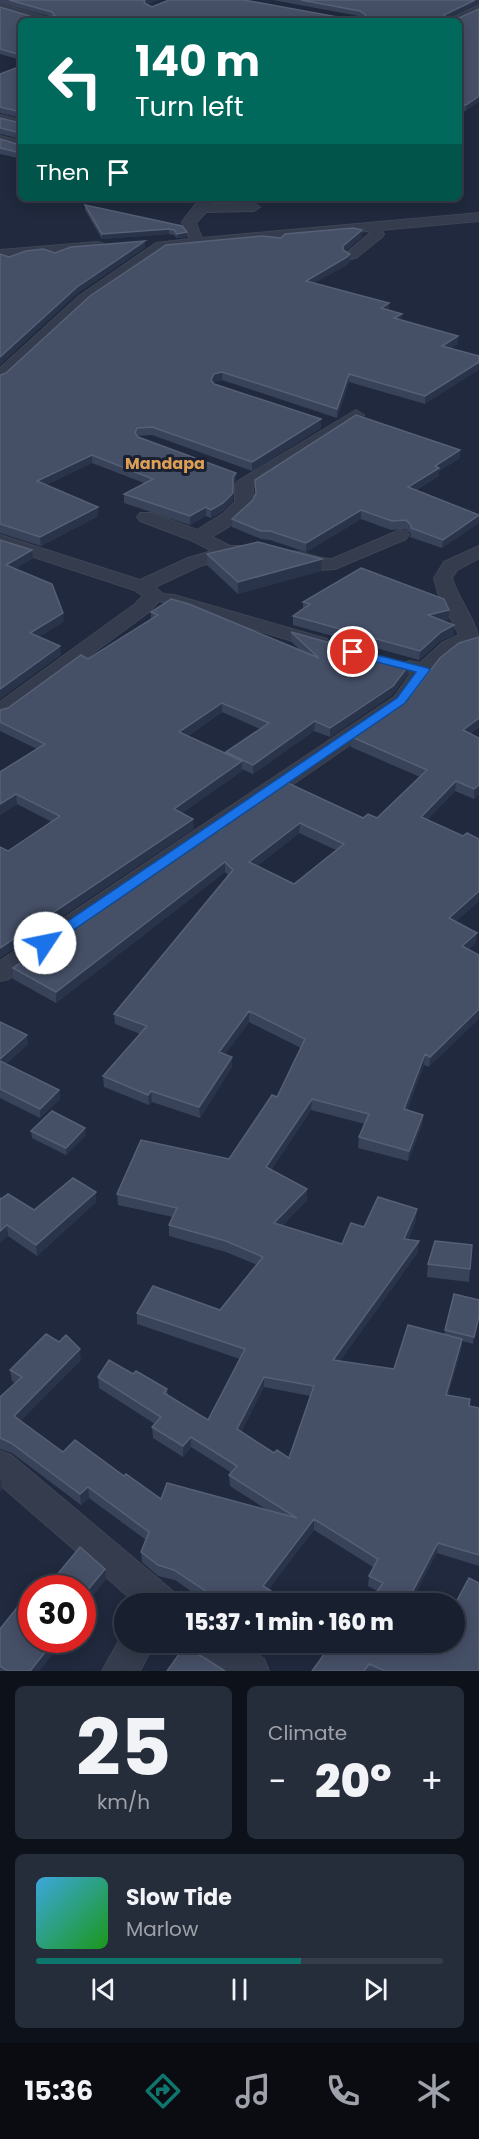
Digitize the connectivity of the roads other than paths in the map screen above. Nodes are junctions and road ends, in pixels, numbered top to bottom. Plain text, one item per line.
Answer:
1 (0, 7) edge
2 (479, 8) edge
3 (38, 18) edge
4 (457, 18) edge
5 (0, 118) edge
6 (18, 122) edge
7 (0, 140) edge
8 (18, 144) edge
9 (208, 201) edge
10 (254, 207) dead end
11 (200, 208) junction
12 (479, 218) edge
13 (372, 227) junction
14 (193, 234) junction
15 (137, 243) edge
16 (114, 244) edge
17 (0, 254) edge
18 (351, 255) edge
19 (4, 369) edge
20 (356, 415) edge
21 (317, 419) edge
22 (339, 426) junction
23 (231, 471) edge
24 (253, 479) junction
25 (146, 517) dead end
26 (400, 535) dead end
27 (199, 537) junction
28 (0, 540) edge
29 (253, 546) edge
30 (275, 550) edge
31 (479, 551) edge
32 (228, 552) junction
33 (148, 591) junction
34 (475, 638) edge
35 (342, 649) edge
36 (393, 662) edge
37 (424, 670) junction
38 (0, 712) edge
39 (0, 973) edge
40 (0, 1466) edge
41 (151, 1593) edge
42 (131, 1653) edge
43 (228, 1653) edge
44 (120, 1671) edge
45 (250, 1671) edge

1 - 3 street
2 - 4 street
5 - 6 street
7 - 8 street
9 - 11 street
10 - 11 street
11 - 14 street
12 - 13 street
13 - 14 street
13 - 18 street
14 - 15 street
14 - 19 street
16 - 17 street
20 - 22 street
21 - 22 street
22 - 24 street
23 - 24 street
24 - 27 street
25 - 27 street
26 - 30 street
27 - 32 street
28 - 33 street
29 - 32 street
31 - 34 street
32 - 33 street
33 - 35 street
33 - 38 street
34 - 37 street
36 - 37 street
37 - 39 street
40 - 41 street
42 - 44 street
43 - 45 street

